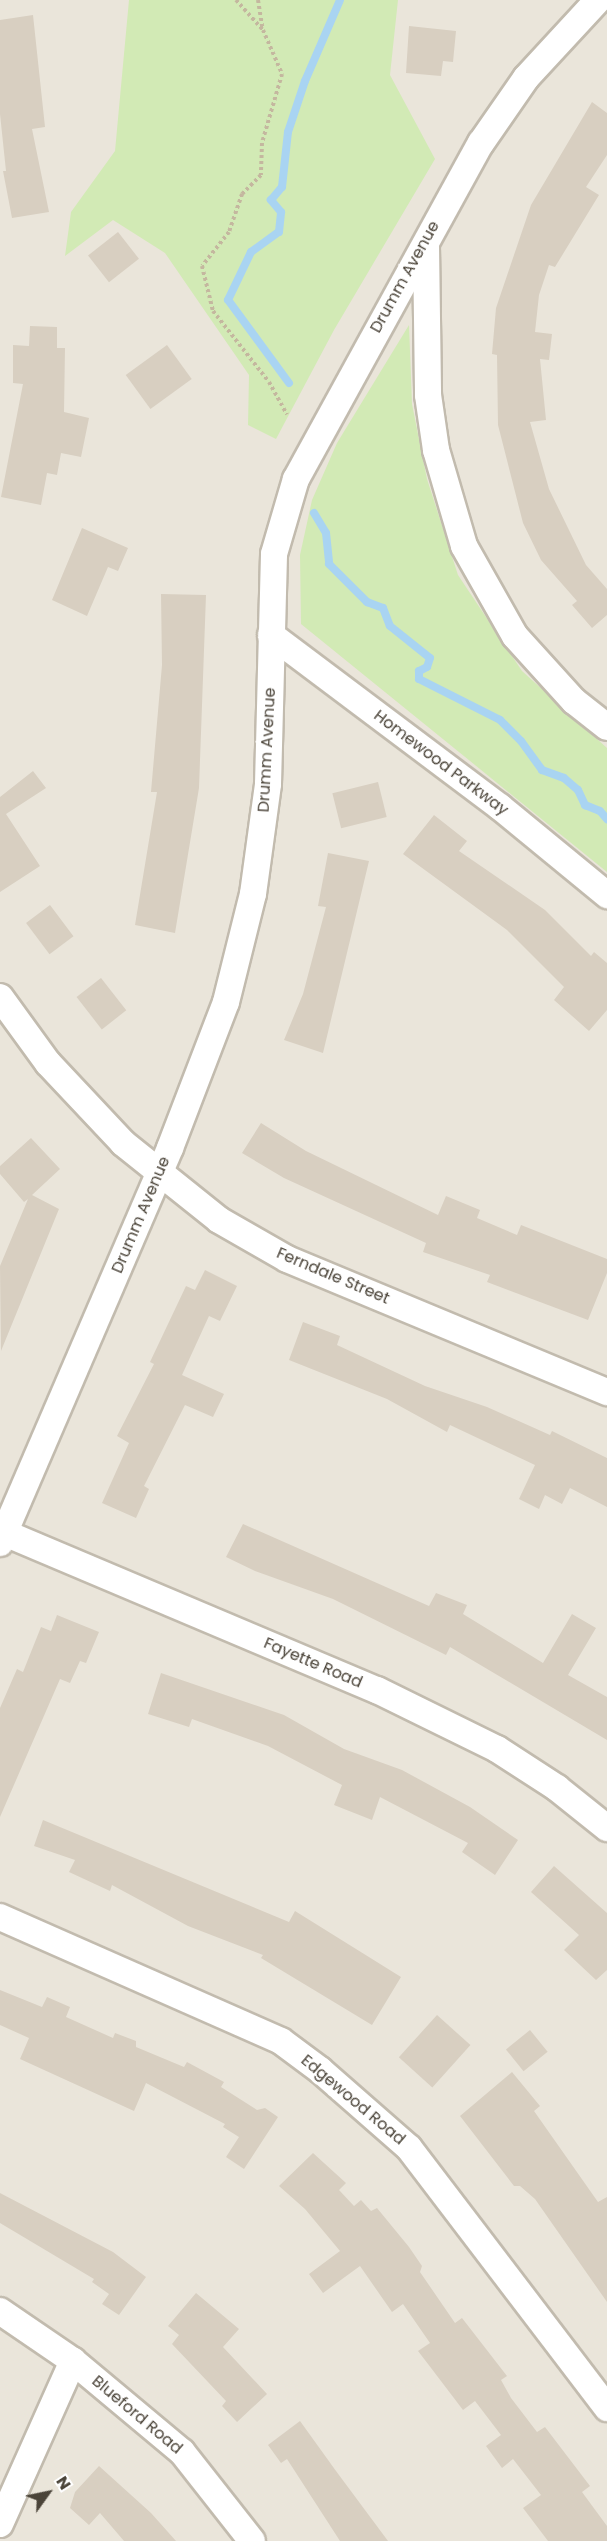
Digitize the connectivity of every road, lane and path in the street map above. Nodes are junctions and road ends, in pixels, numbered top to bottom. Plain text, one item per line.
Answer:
1 (236, 0) edge
2 (258, 0) edge
3 (598, 0) edge
4 (263, 30) junction
5 (427, 237) junction
6 (287, 414) dead end
7 (271, 635) junction
8 (607, 727) edge
9 (607, 895) edge
10 (0, 997) edge
11 (159, 1174) junction
12 (607, 1392) edge
13 (2, 1536) edge
14 (607, 1828) edge
15 (0, 1917) edge
16 (0, 2311) edge
17 (73, 2361) junction
18 (607, 2408) edge
19 (0, 2524) edge
20 (252, 2541) edge

1 - 4 path
2 - 4 path
3 - 5 street, Drumm Avenue
4 - 6 path
5 - 7 street, Drumm Avenue
5 - 8 street
7 - 9 street, Homewood Parkway
7 - 11 street, Drumm Avenue
10 - 11 street, Ferndale Street
11 - 12 street, Ferndale Street
11 - 13 street, Drumm Avenue
13 - 14 street, Fayette Road
15 - 18 street, Edgewood Road
16 - 17 street, Blueford Road
17 - 19 street
17 - 20 street, Blueford Road

